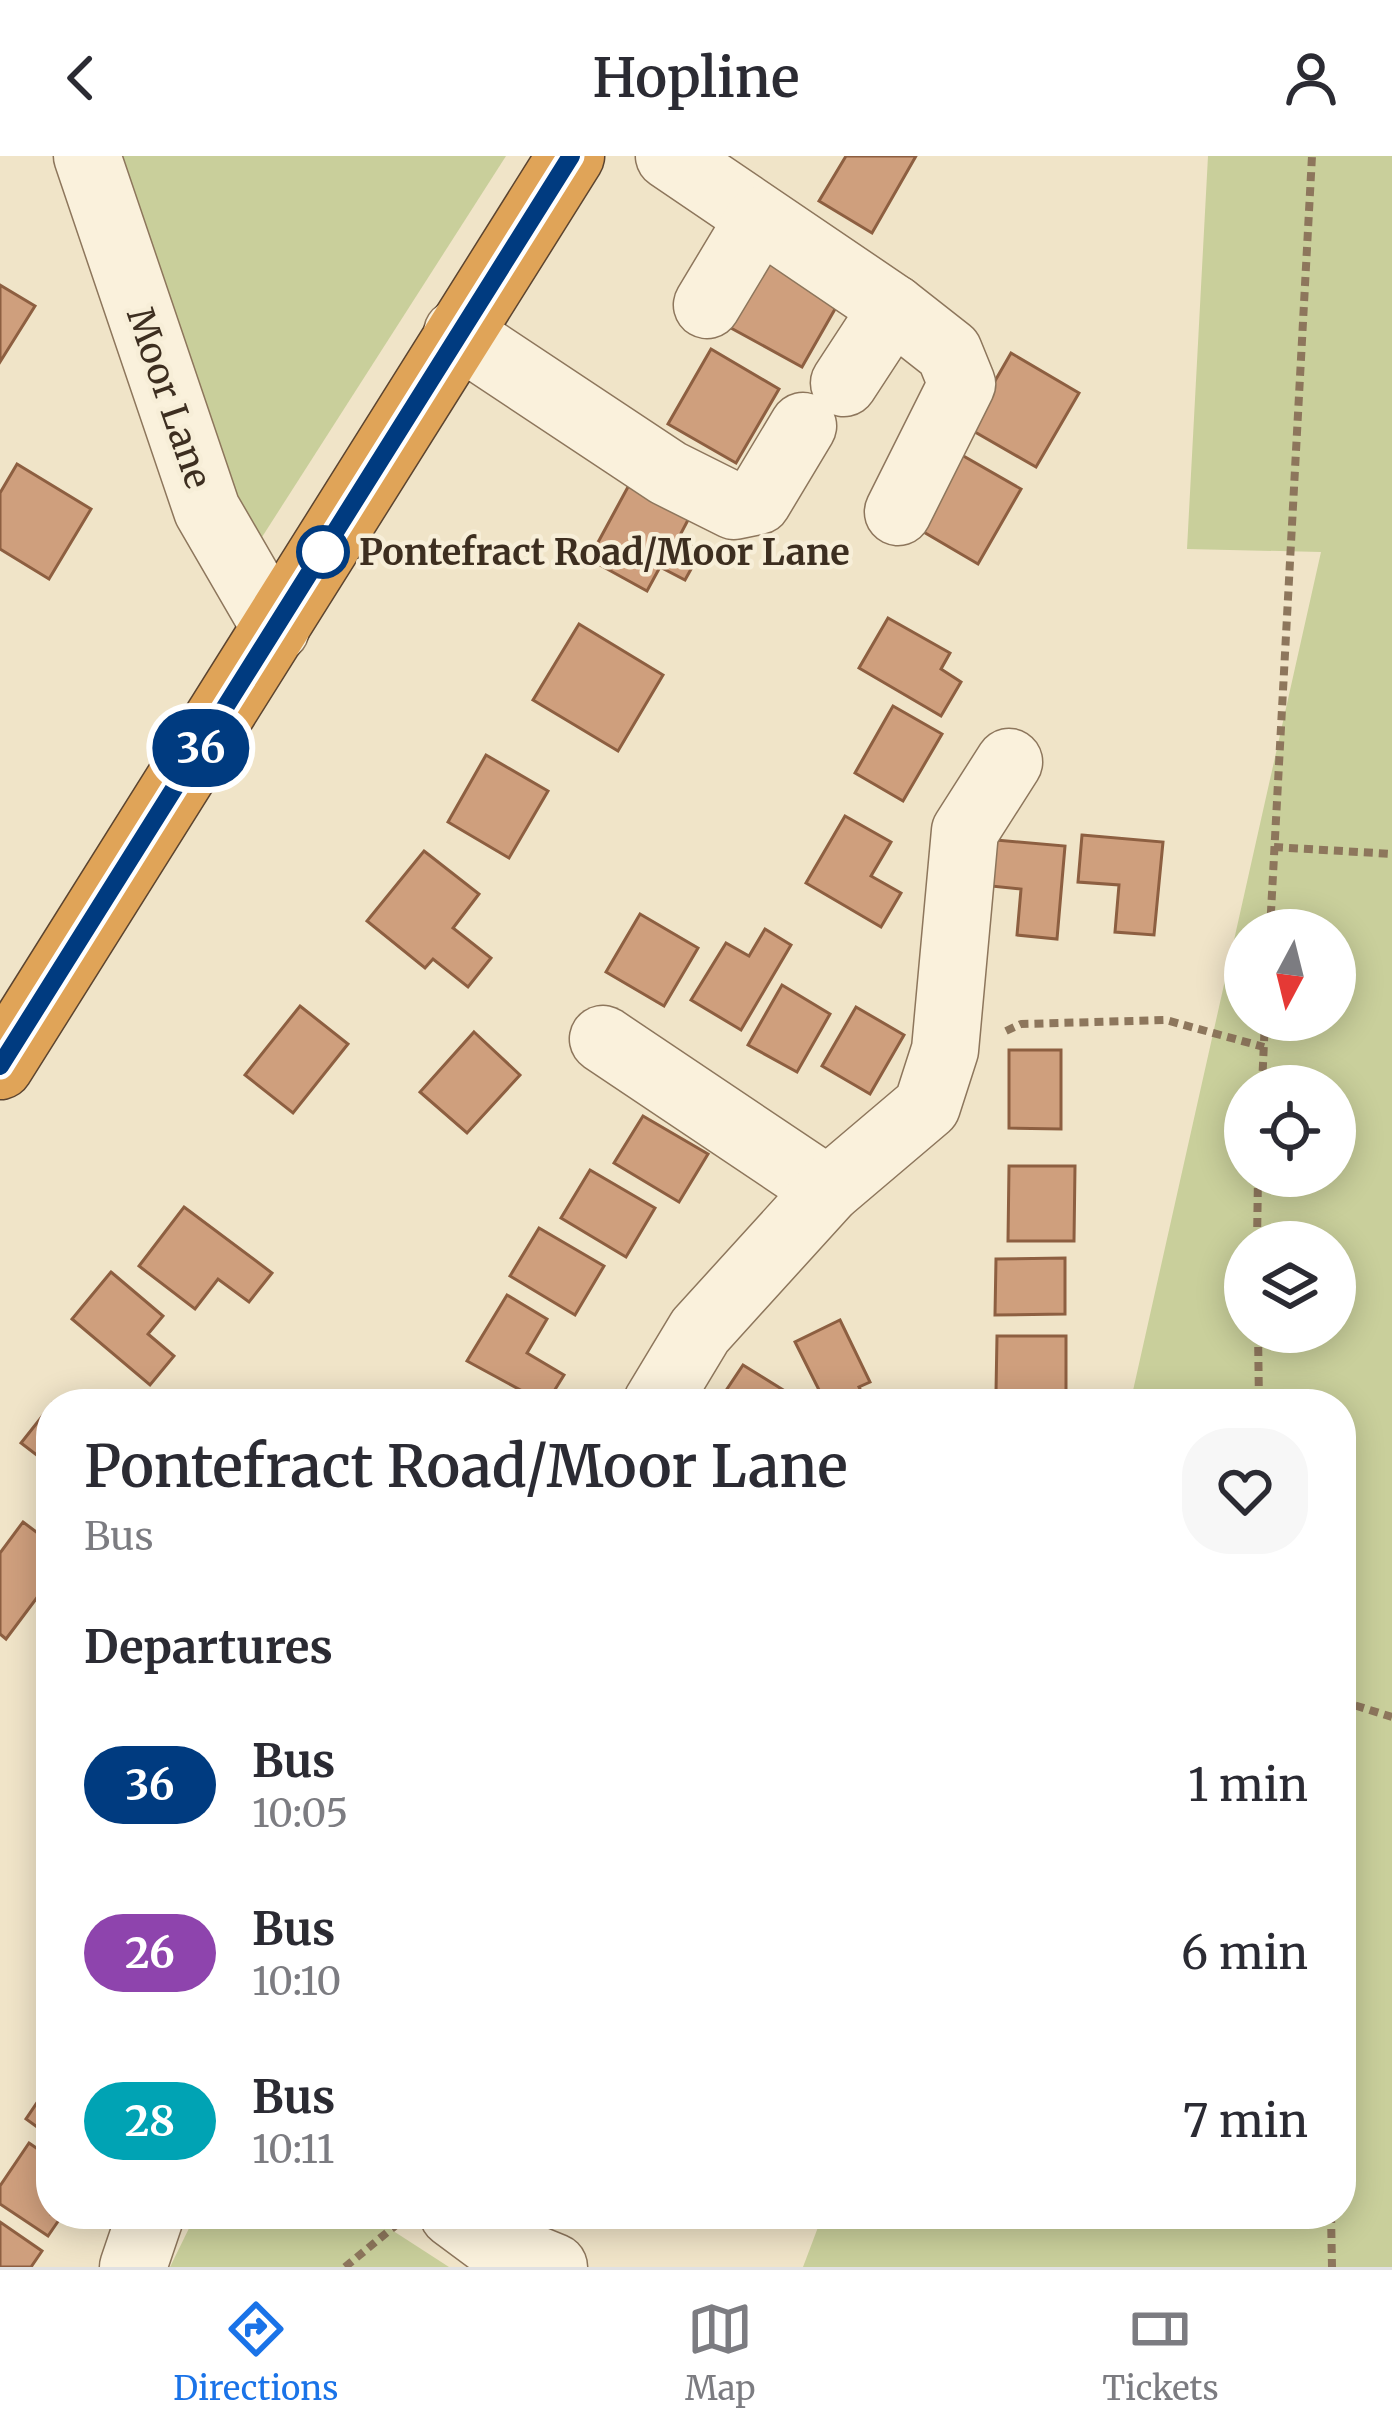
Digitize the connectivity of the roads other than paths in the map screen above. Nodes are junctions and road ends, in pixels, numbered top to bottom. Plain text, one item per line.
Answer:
1 (87, 156) edge
2 (571, 156) edge
3 (669, 156) edge
4 (758, 220) junction
5 (707, 305) dead end
6 (893, 308) junction
7 (457, 333) junction
8 (898, 512) dead end
9 (276, 629) junction
10 (1009, 762) dead end
11 (603, 1039) dead end
12 (0, 1066) edge
13 (828, 1190) junction
14 (665, 1389) edge
15 (147, 2229) edge
16 (459, 2229) edge
17 (133, 2267) edge
18 (554, 2267) edge

1 - 9 street, Moor Lane
2 - 7 highway
3 - 4 street
4 - 5 street
4 - 6 street
6 - 7 street
6 - 8 street
7 - 9 highway
9 - 12 highway
10 - 13 street
11 - 13 street
13 - 14 street
15 - 17 street
16 - 18 street

